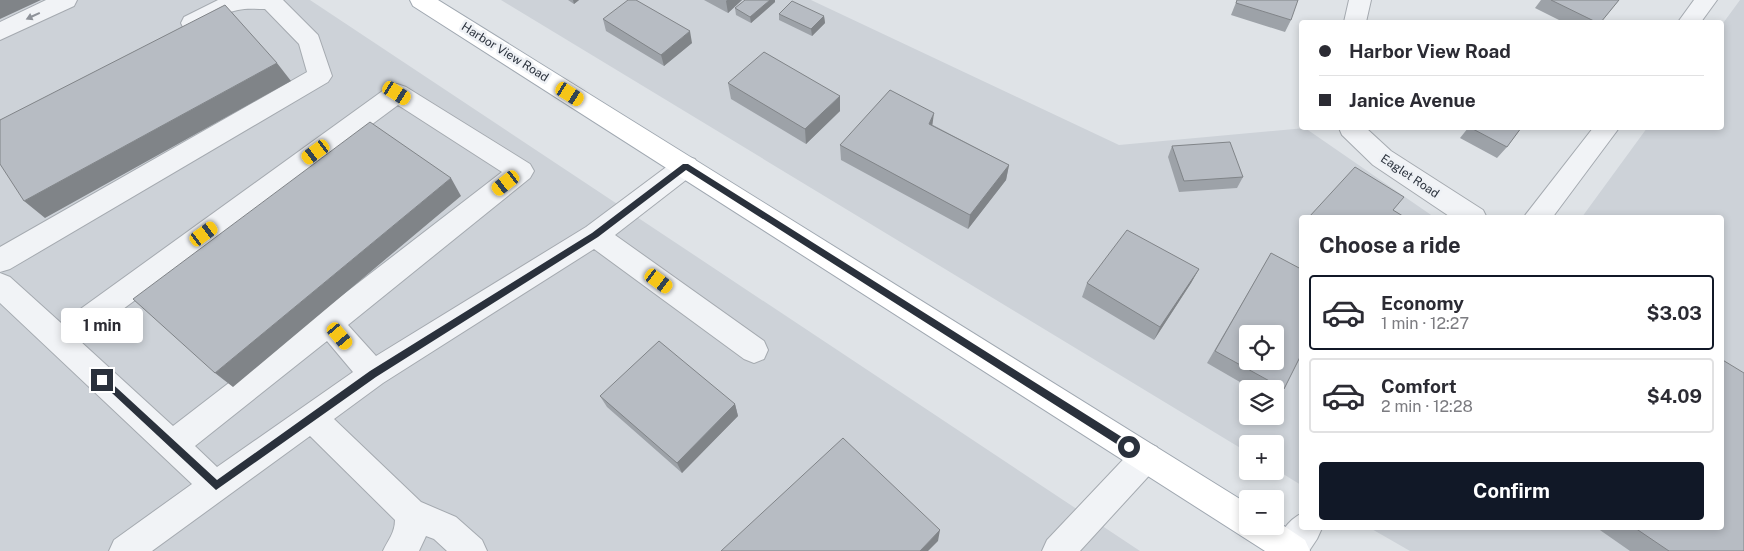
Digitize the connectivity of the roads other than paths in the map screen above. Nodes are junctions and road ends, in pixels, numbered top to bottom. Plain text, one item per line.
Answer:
1 (66, 0) edge
2 (421, 0) edge
3 (1360, 0) edge
4 (1706, 0) edge
5 (1355, 20) edge
6 (1691, 20) edge
7 (0, 32) edge
8 (173, 33) edge
9 (1354, 130) edge
10 (1605, 130) edge
11 (686, 166) junction
12 (1469, 215) edge
13 (1538, 215) edge
14 (595, 235) junction
15 (0, 261) edge
16 (0, 285) edge
17 (329, 323) junction
18 (60, 340) junction
19 (754, 350) dead end
20 (373, 374) junction
21 (312, 418) junction
22 (173, 445) junction
23 (1146, 457) junction
24 (216, 486) junction
25 (410, 513) junction
26 (1239, 516) edge
27 (1279, 535) edge
28 (1297, 542) edge
29 (125, 551) edge
30 (399, 551) edge
31 (470, 551) edge
32 (1058, 551) edge

1 -> 7 street
2 - 11 main road, Harbor View Road
3 - 5 street
4 - 6 street
8 - 15 street
9 - 12 street, Eaglet Road
10 - 13 street
11 - 14 street
11 - 23 main road, Harbor View Road
14 - 19 street
14 - 20 street
16 - 18 street
17 - 18 street
17 - 20 street
17 - 22 street
18 - 22 street
20 - 21 street
21 - 24 street
21 - 25 street
22 - 24 street
23 - 26 main road, Harbor View Road
23 - 32 street
24 - 29 street
25 - 30 street
25 - 31 street
27 - 28 main road

